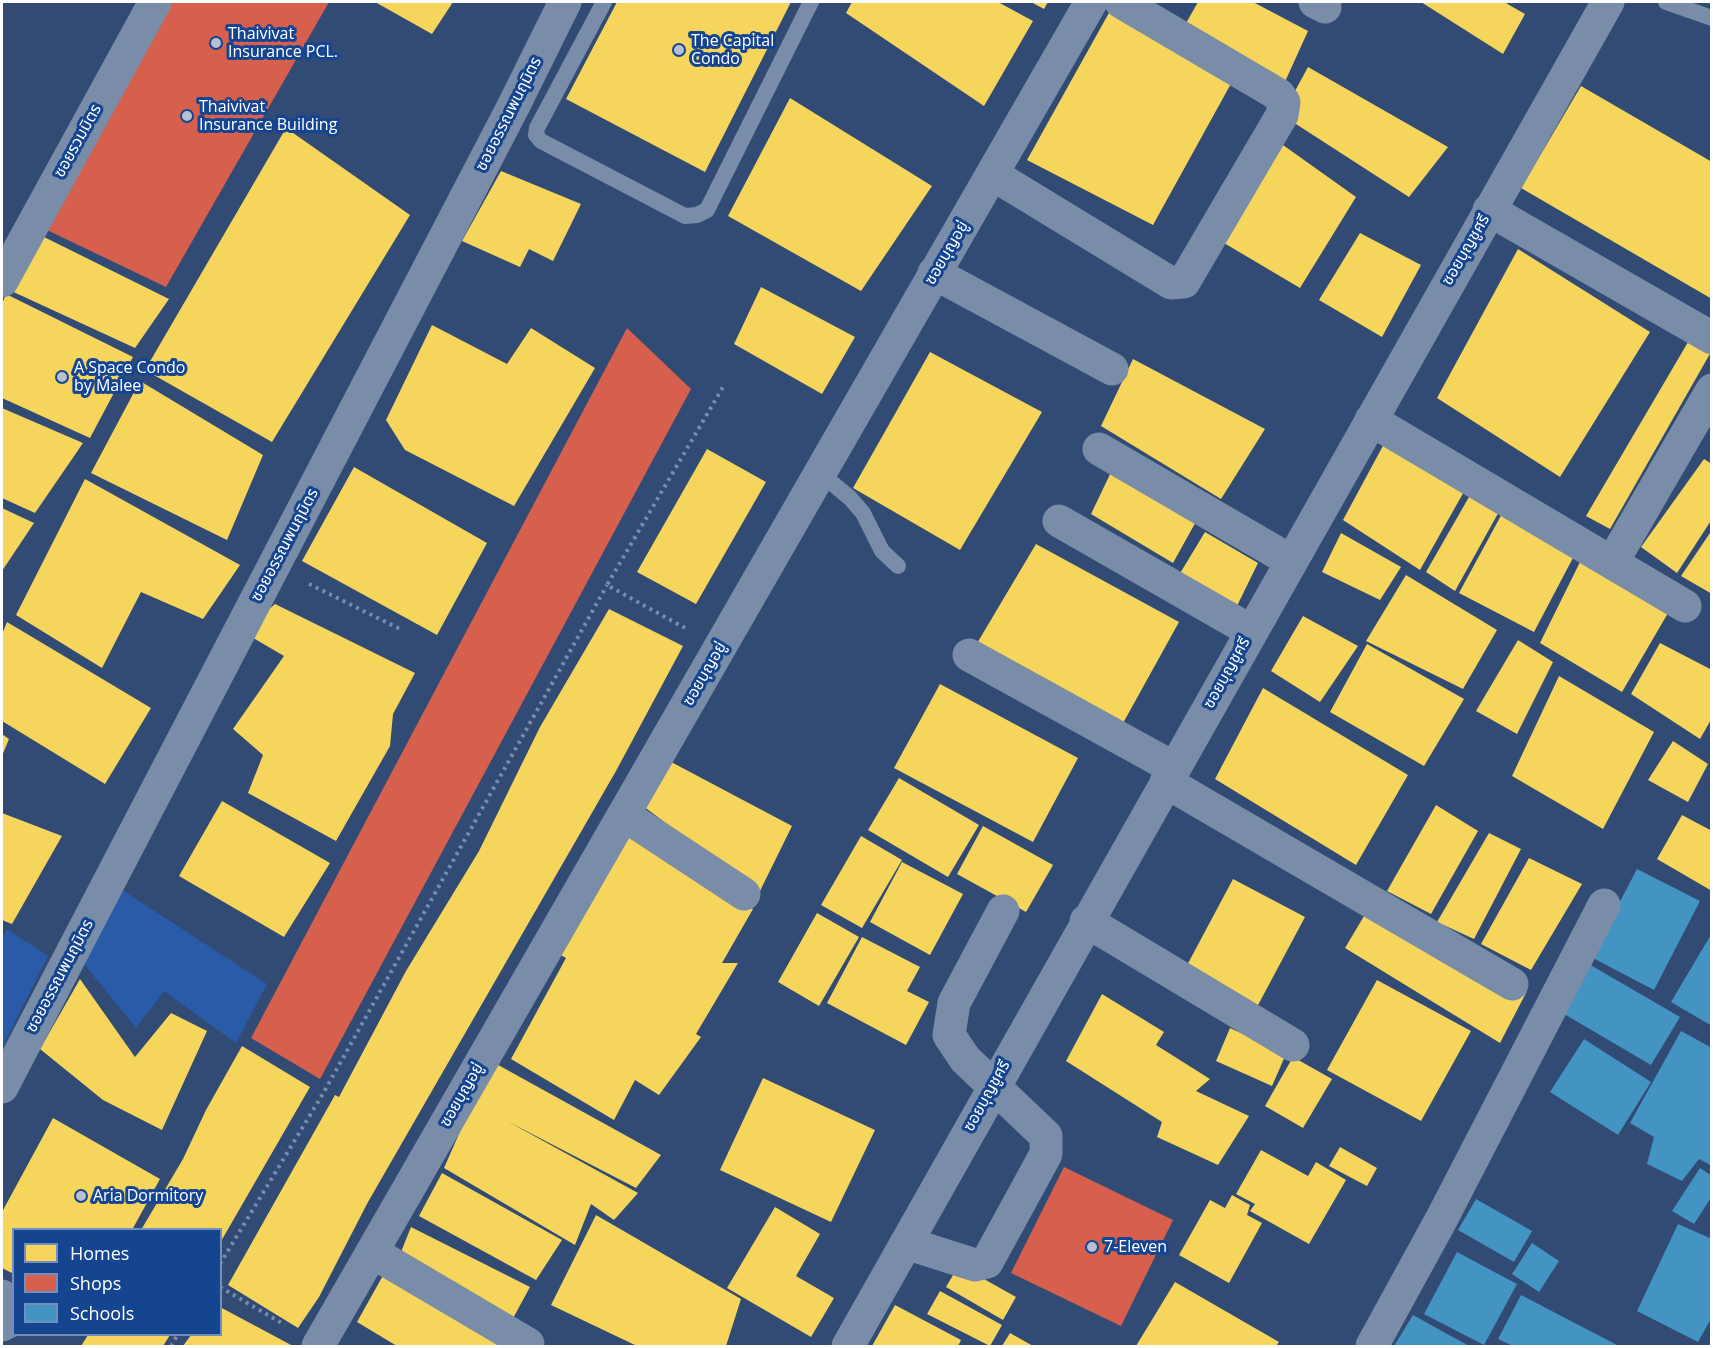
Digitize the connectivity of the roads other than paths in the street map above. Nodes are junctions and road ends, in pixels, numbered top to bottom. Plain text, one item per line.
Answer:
1 (155, 2) edge
2 (565, 2) edge
3 (604, 2) edge
4 (811, 2) edge
5 (1091, 2) edge
6 (1121, 2) edge
7 (1608, 2) edge
8 (1666, 2) edge
9 (1712, 18) edge
10 (992, 174) junction
11 (1489, 210) junction
12 (934, 273) junction
13 (2, 281) edge
14 (1712, 338) edge
15 (1112, 369) dead end
16 (1712, 390) edge
17 (1371, 420) junction
18 (1099, 449) dead end
19 (820, 473) junction
20 (1059, 521) dead end
21 (1291, 561) junction
22 (1613, 561) junction
23 (898, 566) dead end
24 (1685, 606) dead end
25 (1251, 631) junction
26 (969, 655) dead end
27 (1170, 775) junction
28 (624, 815) junction
29 (744, 894) dead end
30 (1604, 905) dead end
31 (1003, 911) dead end
32 (1086, 921) junction
33 (1512, 984) dead end
34 (1293, 1045) dead end
35 (994, 1084) junction
36 (2, 1087) edge
37 (906, 1243) junction
38 (372, 1252) junction
39 (12, 1311) edge
40 (2, 1325) edge
41 (528, 1344) dead end
42 (319, 1345) edge
43 (848, 1347) edge
44 (1372, 1347) edge

1 - 13 street, ซอยรวมมิตร
2 - 36 street, ซอยอรรณพนฤมิตร
3 - 4 lane
5 - 10 street, ซอยบุญอยู่
6 - 10 street
7 - 11 street, ซอยบุญชูศรี
8 - 9 lane
10 - 12 street, ซอยบุญอยู่
11 - 14 street
11 - 17 street, ซอยบุญชูศรี
12 - 15 street
12 - 19 street, ซอยบุญอยู่
16 - 22 street
17 - 21 street, ซอยบุญชูศรี
17 - 22 street
18 - 21 street
19 - 23 lane
19 - 28 street, ซอยบุญอยู่
20 - 25 street
21 - 25 street, ซอยบุญชูศรี
22 - 24 street
25 - 27 street, ซอยบุญชูศรี
26 - 27 street
27 - 32 street, ซอยบุญชูศรี
27 - 33 street
28 - 29 street
28 - 38 street, ซอยบุญอยู่
30 - 44 street
31 - 35 street
32 - 34 street
32 - 35 street, ซอยบุญชูศรี
35 - 37 street, ซอยบุญชูศรี
35 - 37 street
37 - 43 street, ซอยบุญชูศรี
38 - 41 street
38 - 42 street, ซอยบุญอยู่
39 - 40 street

